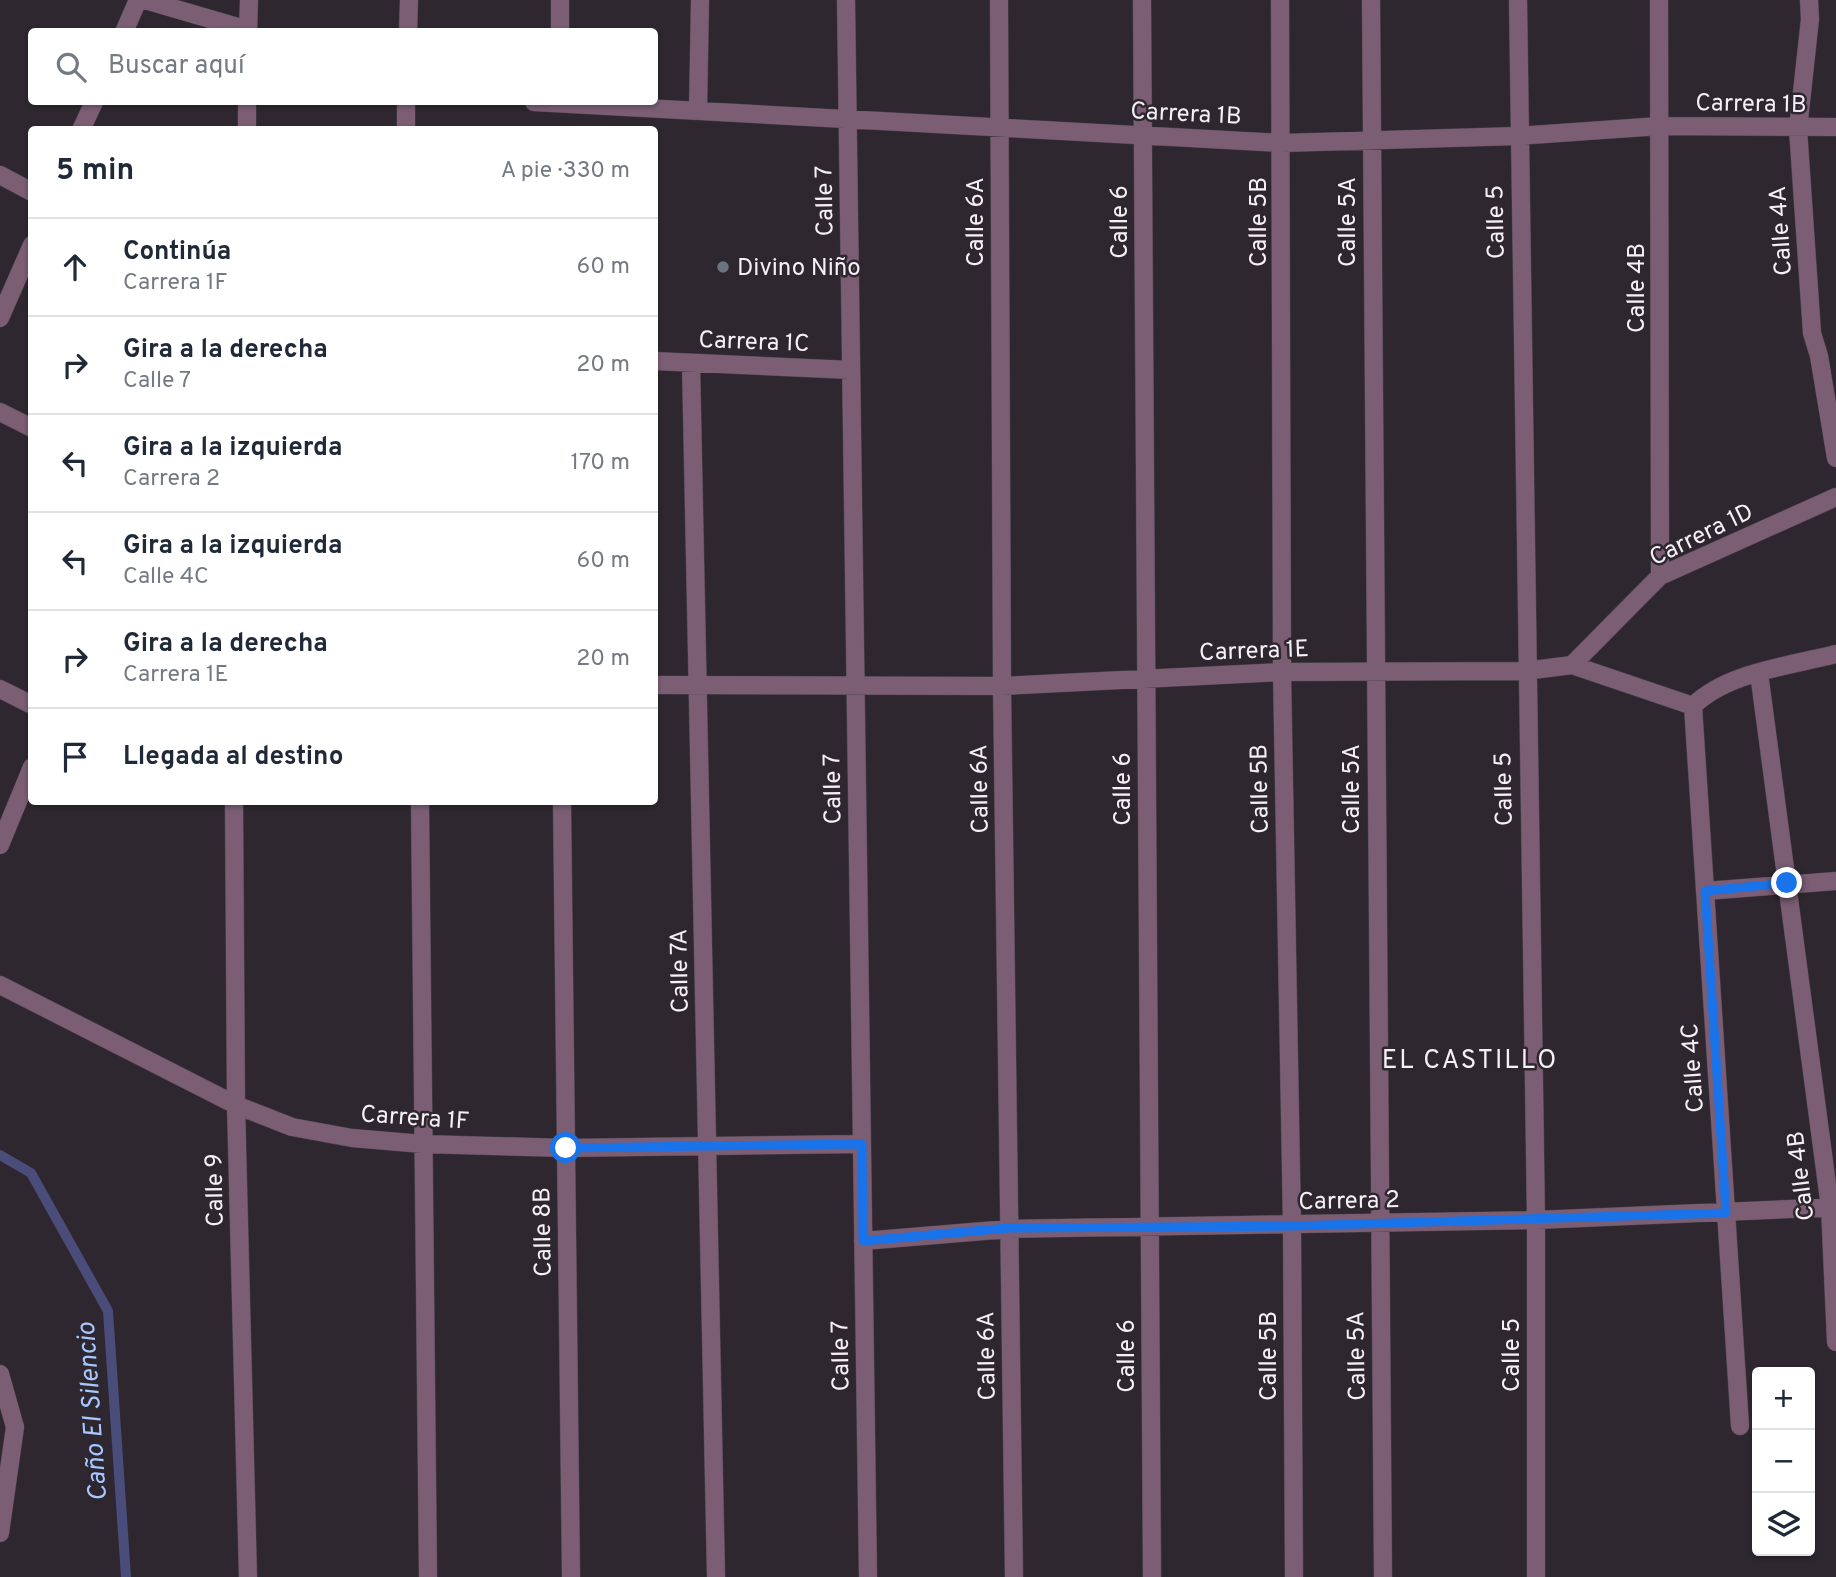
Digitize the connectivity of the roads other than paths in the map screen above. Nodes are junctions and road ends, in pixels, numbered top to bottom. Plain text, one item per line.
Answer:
1 (138, 0) edge
2 (145, 0) edge
3 (249, 0) edge
4 (409, 0) edge
5 (560, 0) edge
6 (700, 0) edge
7 (846, 0) edge
8 (999, 0) edge
9 (1142, 0) edge
10 (1280, 0) edge
11 (1371, 0) edge
12 (1518, 0) edge
13 (1659, 0) edge
14 (1809, 0) edge
15 (126, 28) edge
16 (238, 28) edge
17 (248, 28) edge
18 (408, 28) edge
19 (559, 28) edge
20 (93, 105) edge
21 (247, 105) edge
22 (406, 105) edge
23 (593, 105) edge
24 (698, 111) junction
25 (848, 121) junction
26 (83, 126) edge
27 (247, 126) edge
28 (406, 126) edge
29 (1660, 126) junction
30 (1836, 127) edge
31 (999, 128) junction
32 (1798, 129) junction
33 (1142, 135) junction
34 (1518, 136) junction
35 (1371, 140) junction
36 (1282, 143) junction
37 (0, 175) edge
38 (28, 190) edge
39 (28, 254) edge
40 (0, 318) edge
41 (1828, 354) edge
42 (658, 361) edge
43 (691, 363) junction
44 (851, 370) junction
45 (0, 412) edge
46 (28, 426) edge
47 (1836, 458) edge
48 (1836, 497) edge
49 (1660, 576) junction
50 (1836, 654) edge
51 (1572, 664) junction
52 (1375, 671) junction
53 (1525, 671) junction
54 (1282, 672) junction
55 (1759, 673) junction
56 (1146, 679) junction
57 (658, 685) edge
58 (698, 686) junction
59 (1002, 686) junction
60 (856, 688) junction
61 (0, 689) edge
62 (28, 703) edge
63 (1693, 706) junction
64 (28, 777) edge
65 (230, 805) edge
66 (420, 805) edge
67 (562, 805) edge
68 (0, 845) edge
69 (1836, 881) edge
70 (1787, 883) junction
71 (1705, 891) junction
72 (0, 985) edge
73 (236, 1105) junction
74 (423, 1144) junction
75 (862, 1144) junction
76 (707, 1145) junction
77 (566, 1148) junction
78 (1833, 1207) edge
79 (1726, 1213) junction
80 (1535, 1220) junction
81 (1378, 1223) junction
82 (1150, 1226) junction
83 (1292, 1226) junction
84 (1008, 1228) junction
85 (863, 1241) junction
86 (1836, 1342) edge
87 (0, 1374) edge
88 (1741, 1426) dead end
89 (0, 1533) edge
90 (248, 1577) edge
91 (428, 1577) edge
92 (571, 1577) edge
93 (716, 1577) edge
94 (868, 1577) edge
95 (1014, 1577) edge
96 (1152, 1577) edge
97 (1294, 1577) edge
98 (1383, 1577) edge
99 (1536, 1577) edge

1 - 15 street
2 - 16 street
3 - 17 street
4 - 18 street
5 - 19 street
6 - 24 street
7 - 25 street, Calle 7
8 - 31 street, Calle 6A
9 - 33 street, Calle 6
10 - 36 street, Calle 5B
11 - 35 street, Calle 5A
12 - 34 street, Calle 5
13 - 29 street, Calle 4B
14 - 32 street, Calle 4A
20 - 26 street
21 - 27 street
22 - 28 street
23 - 24 street, Carrera 1B
24 - 25 street, Carrera 1B
25 - 31 street, Carrera 1B
25 - 44 street, Calle 7
29 - 32 street, Carrera 1B
29 - 34 street, Carrera 1B
29 - 49 street, Calle 4B
30 - 32 street, Carrera 1B
31 - 33 street, Carrera 1B
31 - 59 street, Calle 6A
32 - 41 street, Calle 4A
33 - 36 street, Carrera 1B
33 - 56 street, Calle 6
34 - 35 street, Carrera 1B
34 - 53 street, Calle 5
35 - 36 street, Carrera 1B
35 - 52 street, Calle 5A
36 - 54 street, Calle 5B
37 - 38 street
39 - 40 street
41 - 47 street, Calle 4A
42 - 43 street, Carrera 1C
43 - 44 street, Carrera 1C
43 - 58 street, Calle 7A
44 - 60 street, Calle 7
45 - 46 street
48 - 49 street, Carrera 1D
49 - 51 street, Carrera 1D
50 - 55 street
51 - 53 street, Carrera 1E
51 - 63 street, Carrera 1E
52 - 53 street, Carrera 1E
52 - 54 street, Carrera 1E
52 - 81 street, Calle 5A
53 - 80 street, Calle 5
54 - 56 street, Carrera 1E
54 - 83 street, Calle 5B
55 - 63 street
55 - 70 street, Calle 4B
56 - 59 street, Carrera 1E
56 - 82 street, Calle 6
57 - 58 street, Carrera 1E
58 - 60 street, Carrera 1E
58 - 76 street, Calle 7A
59 - 60 street, Carrera 1E
59 - 84 street, Calle 6A
60 - 75 street, Calle 7
61 - 62 street
63 - 71 street, Calle 4C
64 - 68 street
65 - 73 street, Calle 9
66 - 74 street
67 - 77 street, Calle 8B
69 - 70 street
70 - 71 street
70 - 78 street, Calle 4B
71 - 79 street, Calle 4C
72 - 73 street, Carrera 1F
73 - 74 street, Carrera 1F
73 - 90 street, Calle 9
74 - 77 street, Carrera 1F
74 - 91 street
75 - 76 street, Carrera 1F
75 - 85 street, Calle 7
76 - 77 street, Carrera 1F
76 - 93 street, Calle 7A
77 - 92 street, Calle 8B
78 - 79 street, Carrera 2
78 - 86 street, Calle 4B
79 - 80 street, Carrera 2
79 - 88 street, Calle 4C
80 - 81 street, Carrera 2
80 - 99 street, Calle 5
81 - 83 street, Carrera 2
81 - 98 street, Calle 5A
82 - 83 street, Carrera 2
82 - 84 street, Carrera 2
82 - 96 street, Calle 6
83 - 97 street, Calle 5B
84 - 85 street, Carrera 2
84 - 95 street, Calle 6A
85 - 94 street, Calle 7
87 - 89 street

